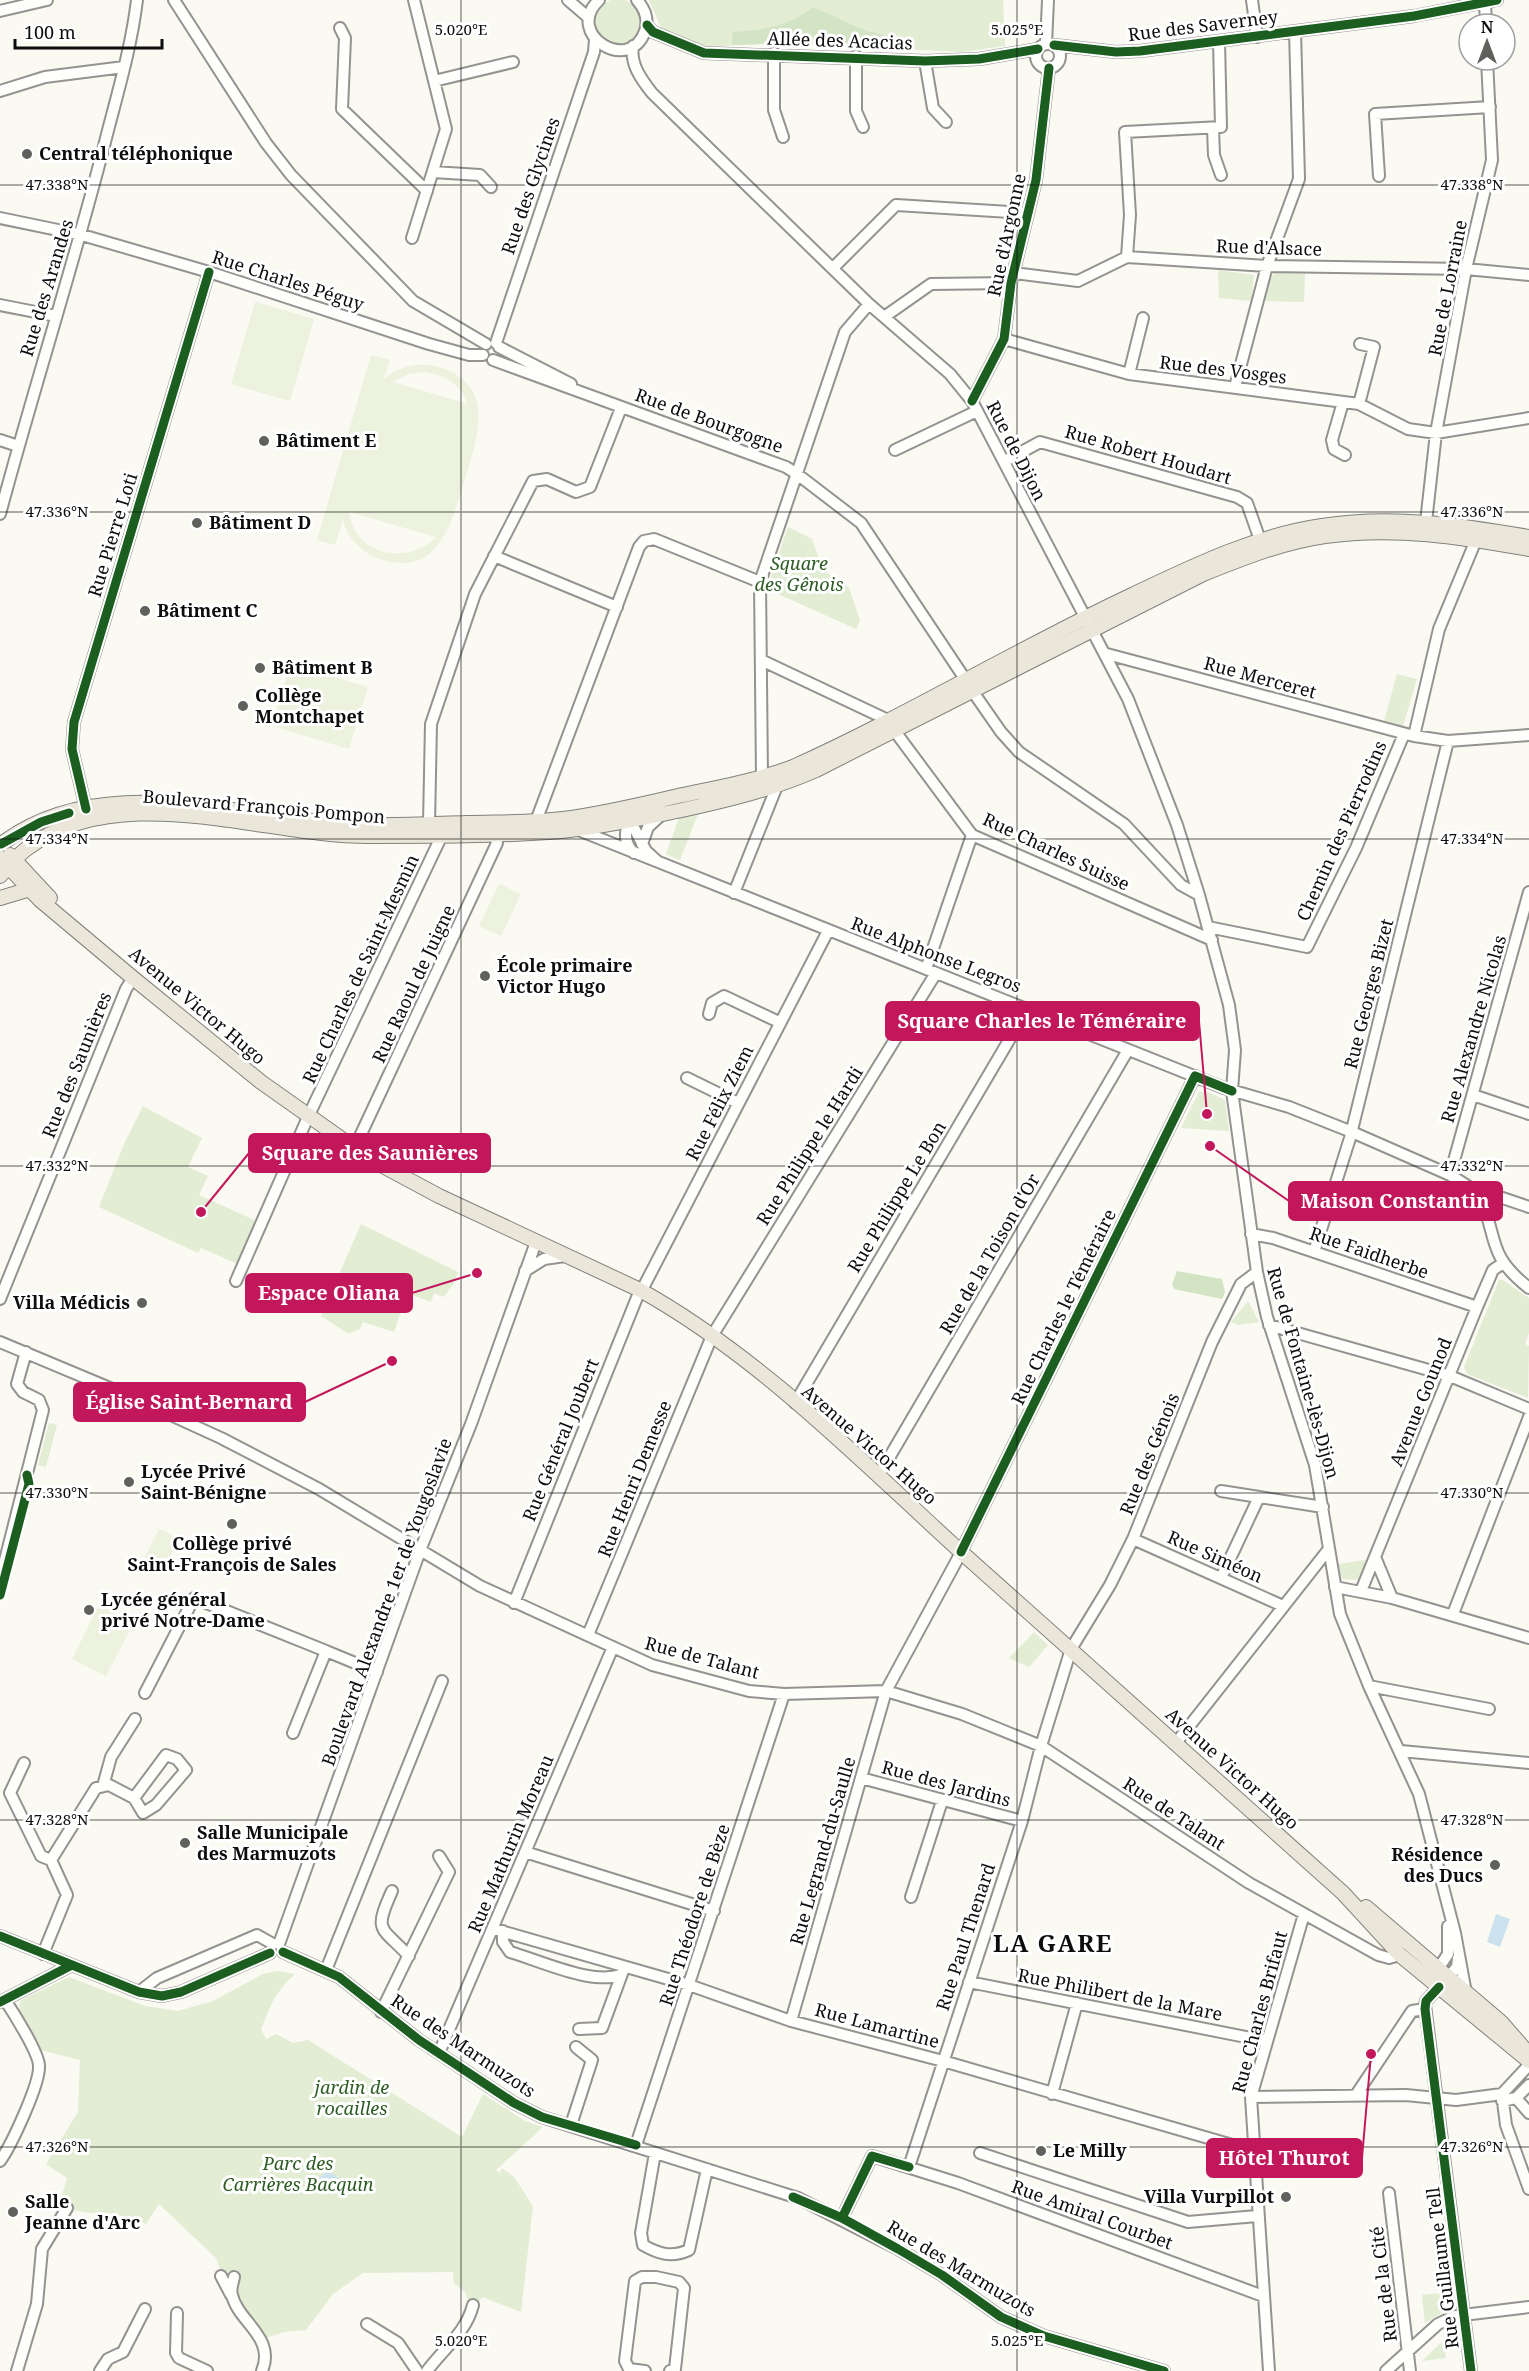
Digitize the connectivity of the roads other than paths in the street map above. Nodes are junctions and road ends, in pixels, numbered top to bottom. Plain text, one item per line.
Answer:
1 (46, 0) edge
2 (137, 0) edge
3 (174, 0) edge
4 (414, 0) edge
5 (568, 0) edge
6 (599, 0) edge
7 (637, 0) edge
8 (1048, 0) edge
9 (1252, 0) edge
10 (1497, 0) edge
11 (1485, 2) junction
12 (18, 3) edge
13 (0, 11) edge
14 (1485, 12) edge
15 (590, 18) junction
16 (647, 25) junction
17 (340, 28) dead end
18 (1294, 31) junction
19 (1257, 37) junction
20 (595, 39) junction
21 (1218, 42) junction
22 (633, 46) junction
23 (1046, 46) junction
24 (774, 53) junction
25 (856, 56) junction
26 (925, 61) junction
27 (513, 62) dead end
28 (124, 67) junction
29 (1049, 68) junction
30 (1489, 72) edge
31 (434, 81) junction
32 (0, 91) edge
33 (1490, 107) junction
34 (945, 122) dead end
35 (863, 127) dead end
36 (1213, 128) junction
37 (783, 137) dead end
38 (432, 172) junction
39 (1221, 175) dead end
40 (1379, 176) dead end
41 (491, 187) dead end
42 (426, 191) junction
43 (1028, 213) junction
44 (0, 218) edge
45 (82, 235) junction
46 (412, 238) dead end
47 (1127, 257) junction
48 (1267, 266) junction
49 (833, 268) junction
50 (1466, 269) junction
51 (209, 272) junction
52 (1529, 275) edge
53 (1012, 278) junction
54 (869, 304) junction
55 (0, 305) edge
56 (56, 316) junction
57 (884, 317) junction
58 (1143, 318) dead end
59 (1004, 339) junction
60 (1360, 344) dead end
61 (491, 350) junction
62 (1129, 374) junction
63 (1235, 387) junction
64 (1343, 402) junction
65 (1359, 404) junction
66 (975, 406) junction
67 (621, 408) junction
68 (1529, 418) edge
69 (1436, 433) junction
70 (0, 440) edge
71 (18, 446) junction
72 (895, 450) dead end
73 (1345, 454) dead end
74 (1005, 461) junction
75 (797, 474) junction
76 (0, 514) edge
77 (1426, 522) junction
78 (1529, 537) edge
79 (1260, 540) junction
80 (1476, 540) junction
81 (1529, 549) edge
82 (494, 556) junction
83 (760, 582) junction
84 (617, 607) junction
85 (1089, 623) junction
86 (1107, 654) junction
87 (761, 660) junction
88 (968, 684) junction
89 (891, 725) junction
90 (1409, 735) junction
91 (1529, 735) edge
92 (1448, 741) junction
93 (762, 777) junction
94 (777, 786) junction
95 (723, 787) junction
96 (86, 808) junction
97 (603, 812) junction
98 (662, 814) junction
99 (630, 820) junction
100 (536, 821) junction
101 (429, 824) junction
102 (576, 829) junction
103 (494, 833) junction
104 (442, 835) junction
105 (972, 835) junction
106 (642, 844) junction
107 (636, 855) junction
108 (4, 856) edge
109 (662, 865) junction
110 (30, 889) junction
111 (1529, 892) edge
112 (734, 893) junction
113 (1199, 895) junction
114 (0, 898) edge
115 (66, 919) junction
116 (1208, 927) junction
117 (828, 931) junction
118 (1212, 940) junction
119 (931, 971) junction
120 (133, 978) junction
121 (1028, 1008) junction
122 (709, 1014) dead end
123 (779, 1022) junction
124 (1128, 1050) junction
125 (1195, 1076) junction
126 (687, 1078) dead end
127 (1232, 1091) junction
128 (1473, 1095) junction
129 (738, 1103) junction
130 (1529, 1114) edge
131 (308, 1117) junction
132 (1352, 1132) junction
133 (355, 1148) junction
134 (1450, 1175) junction
135 (1472, 1188) junction
136 (1529, 1207) edge
137 (1251, 1234) junction
138 (536, 1242) junction
139 (1314, 1252) junction
140 (565, 1256) junction
141 (1503, 1263) junction
142 (525, 1271) junction
143 (1257, 1272) junction
144 (236, 1281) dead end
145 (1529, 1288) edge
146 (640, 1290) junction
147 (0, 1299) edge
148 (1477, 1307) junction
149 (1269, 1325) junction
150 (712, 1336) junction
151 (0, 1342) edge
152 (26, 1352) junction
153 (1450, 1376) junction
154 (795, 1403) junction
155 (1529, 1409) edge
156 (1529, 1417) edge
157 (879, 1475) junction
158 (1221, 1491) dead end
159 (1259, 1497) junction
160 (1323, 1507) junction
161 (1133, 1539) junction
162 (420, 1548) junction
163 (1328, 1550) junction
164 (961, 1552) junction
165 (1376, 1557) junction
166 (1221, 1578) junction
167 (0, 1580) edge
168 (1335, 1587) junction
169 (1361, 1591) junction
170 (1392, 1598) junction
171 (514, 1603) junction
172 (1283, 1606) junction
173 (1453, 1614) junction
174 (588, 1635) junction
175 (1529, 1638) edge
176 (613, 1647) junction
177 (1071, 1649) junction
178 (326, 1651) junction
179 (378, 1672) junction
180 (442, 1681) dead end
181 (1369, 1686) junction
182 (886, 1691) junction
183 (145, 1693) dead end
184 (784, 1694) junction
185 (1489, 1709) dead end
186 (135, 1719) dead end
187 (293, 1733) dead end
188 (1176, 1743) junction
189 (1041, 1746) junction
190 (1401, 1751) junction
191 (24, 1763) dead end
192 (1529, 1763) edge
193 (861, 1778) junction
194 (104, 1786) junction
195 (134, 1798) junction
196 (942, 1801) junction
197 (1022, 1821) junction
198 (525, 1852) junction
199 (439, 1856) dead end
200 (51, 1860) junction
201 (392, 1891) dead end
202 (1343, 1893) junction
203 (912, 1898) dead end
204 (1446, 1905) junction
205 (714, 1911) junction
206 (1304, 1914) junction
207 (498, 1930) junction
208 (0, 1936) edge
209 (276, 1948) junction
210 (1459, 1950) junction
211 (44, 1954) junction
212 (1400, 1954) junction
213 (409, 1956) junction
214 (72, 1965) junction
215 (326, 1970) junction
216 (623, 1972) junction
217 (1441, 1978) junction
218 (969, 1982) junction
219 (689, 1985) junction
220 (139, 1992) junction
221 (1466, 1993) junction
222 (2, 2001) edge
223 (1077, 2003) junction
224 (1425, 2009) junction
225 (381, 2012) junction
226 (791, 2021) junction
227 (579, 2029) dead end
228 (1516, 2039) junction
229 (1266, 2041) junction
230 (576, 2047) dead end
231 (438, 2053) junction
232 (1529, 2054) edge
233 (943, 2061) junction
234 (1529, 2063) edge
235 (1529, 2085) edge
236 (1052, 2094) junction
237 (1356, 2095) junction
238 (1251, 2097) junction
239 (1502, 2097) junction
240 (1438, 2098) junction
241 (1516, 2098) junction
242 (1529, 2113) edge
243 (571, 2125) junction
244 (636, 2145) junction
245 (1253, 2151) junction
246 (655, 2153) junction
247 (980, 2153) dead end
248 (0, 2161) edge
249 (909, 2167) junction
250 (707, 2169) junction
251 (1529, 2188) edge
252 (1389, 2193) dead end
253 (67, 2208) dead end
254 (1257, 2216) junction
255 (842, 2218) junction
256 (221, 2276) dead end
257 (234, 2277) dead end
258 (231, 2295) junction
259 (1263, 2296) junction
260 (473, 2305) dead end
261 (1529, 2307) edge
262 (145, 2309) dead end
263 (177, 2313) dead end
264 (1466, 2315) junction
265 (367, 2324) dead end
266 (1408, 2351) junction
267 (1152, 2368) edge
268 (18, 2371) edge
269 (100, 2371) edge
270 (207, 2371) edge
271 (262, 2371) edge
272 (417, 2371) edge
273 (428, 2371) edge
274 (645, 2371) edge
275 (670, 2371) edge
276 (1164, 2371) edge
277 (1269, 2371) edge
278 (1386, 2371) edge
279 (1410, 2371) edge
280 (1471, 2371) edge

1 - 12 street
2 - 28 street, Rue des Arandes
3 - 61 street, Rue de Bourgogne
4 - 31 street
5 - 15 street
6 - 15 street
7 - 16 street
8 - 23 street
9 - 19 street
10 - 11 street, Rue des Saverney
11 - 14 street
11 - 18 street, Rue des Saverney
12 - 13 street
15 - 20 street
16 - 22 street
16 - 24 street, Allée des Acacias
17 - 42 street
18 - 19 street, Rue des Saverney
18 - 48 street
19 - 21 street, Rue des Saverney
20 - 22 street
20 - 61 street, Rue des Glycines
21 - 23 street, Rue des Saverney
21 - 36 street
22 - 49 street, Rue de Dijon
23 - 26 street, Allée des Acacias
23 - 29 street
23 - 29 street
24 - 25 street, Allée des Acacias
24 - 37 street
25 - 26 street, Allée des Acacias
25 - 35 street
26 - 34 street
27 - 31 street
28 - 32 street
28 - 45 street, Rue des Arandes
29 - 43 street, Rue d'Argonne
30 - 33 street, Rue de Lorraine
31 - 38 street
33 - 40 street
33 - 50 street, Rue de Lorraine
36 - 39 street
36 - 47 street
38 - 41 street
38 - 42 street
42 - 46 street
43 - 49 street
43 - 53 street, Rue d'Argonne
44 - 45 street, Rue Charles Péguy
45 - 51 street, Rue Charles Péguy
45 - 56 street, Rue des Arandes
47 - 48 street, Rue d'Alsace
47 - 53 street, Rue d'Alsace
48 - 50 street, Rue d'Alsace
48 - 63 street
49 - 54 street, Rue de Dijon
50 - 52 street, Rue d'Alsace
50 - 69 street, Rue de Lorraine
51 - 61 street, Rue Charles Péguy
51 - 96 street, Rue Pierre Loti
53 - 57 street, Rue d'Alsace
53 - 59 street, Rue d'Argonne
54 - 57 street, Rue de Dijon
54 - 75 street
55 - 56 street
56 - 71 street, Rue des Arandes
57 - 66 street, Rue de Dijon
58 - 62 street
59 - 62 street, Rue des Vosges
59 - 66 street, Rue d'Argonne
60 - 65 street
61 - 67 street, Rue de Bourgogne
62 - 63 street, Rue des Vosges
63 - 64 street, Rue des Vosges
64 - 65 street, Rue des Vosges
64 - 73 street
65 - 69 street, Rue des Vosges
66 - 72 street
66 - 74 street, Rue de Dijon
67 - 75 street, Rue de Bourgogne
67 - 82 street
68 - 69 street, Rue des Vosges
69 - 77 street, Rue de Lorraine
70 - 71 street
71 - 76 street, Rue des Arandes
74 - 79 street, Rue Robert Houdart
74 - 85 street, Rue de Dijon
75 - 83 street
75 - 88 street, Rue de Bourgogne
77 - 78 main road
77 - 79 main road
79 - 85 main road
80 - 81 main road
80 - 85 main road
80 - 90 street
82 - 84 street
82 - 101 street
83 - 84 street
83 - 87 street
84 - 100 street
85 - 86 street, Rue de Dijon
85 - 88 main road, Boulevard François Pompon
86 - 90 street, Rue Merceret
86 - 113 street, Rue de Dijon
87 - 89 street, Rue Charles Suisse
87 - 93 street
88 - 89 main road, Boulevard François Pompon
88 - 113 street, Rue de Bourgogne
89 - 93 main road, Boulevard François Pompon
89 - 94 main road, Boulevard François Pompon
89 - 105 street, Rue Charles Suisse
90 - 92 street, Rue Merceret
90 - 116 street, Chemin des Pierrodins
91 - 92 street, Rue Merceret
92 - 132 street, Rue Georges Bizet
93 - 95 main road, Boulevard François Pompon
94 - 98 main road, Boulevard François Pompon
94 - 112 street
95 - 97 main road, Boulevard François Pompon
95 - 99 main road
96 - 101 main road, Boulevard François Pompon
96 - 108 main road, Boulevard François Pompon
97 - 99 main road
97 - 100 main road, Boulevard François Pompon
98 - 99 main road, Boulevard François Pompon
98 - 106 street
99 - 102 main road, Boulevard François Pompon
99 - 106 street, Rue Alphonse Legros
99 - 107 street
100 - 101 main road, Boulevard François Pompon
102 - 103 main road, Boulevard François Pompon
102 - 107 street, Rue Alphonse Legros
103 - 104 main road, Boulevard François Pompon
103 - 133 street, Rue Raoul de Juigne
104 - 108 main road, Boulevard François Pompon
104 - 131 street, Rue Charles de Saint-Mesmin
105 - 118 street, Rue Charles Suisse
105 - 119 street, Rue Philippe le Hardi
106 - 109 street, Rue Alphonse Legros
107 - 109 street, Rue Alphonse Legros
108 - 110 main road, Avenue Victor Hugo
108 - 115 main road, Avenue Victor Hugo
109 - 112 street, Rue Alphonse Legros
110 - 114 main road
110 - 115 main road, Avenue Victor Hugo
111 - 128 street, Rue Alexandre Nicolas
112 - 117 street, Rue Alphonse Legros
113 - 116 street, Rue de Dijon
115 - 120 main road, Avenue Victor Hugo
116 - 118 street, Rue de Dijon
117 - 119 street, Rue Alphonse Legros
117 - 123 street, Rue Félix Ziem
118 - 127 street, Rue de Fontaine-lès-Dijon
119 - 121 street, Rue Alphonse Legros
119 - 150 street, Rue Philippe le Hardi
120 - 131 main road, Avenue Victor Hugo
120 - 147 street, Rue des Saunières
121 - 124 street, Rue Alphonse Legros
121 - 154 street, Rue Philippe Le Bon
122 - 123 street
123 - 129 street, Rue Félix Ziem
124 - 125 street, Rue Alphonse Legros
124 - 157 street, Rue de la Toison d'Or
125 - 127 street, Rue Alphonse Legros
125 - 164 street, Rue Charles le Téméraire
126 - 129 street
127 - 132 street, Rue Alphonse Legros
127 - 137 street, Rue de Fontaine-lès-Dijon
128 - 130 street
128 - 134 street, Rue Alexandre Nicolas
129 - 146 street, Rue Félix Ziem
131 - 133 main road, Avenue Victor Hugo
131 - 144 street
132 - 134 street, Rue Alphonse Legros
132 - 139 street, Rue Georges Bizet
133 - 138 main road, Avenue Victor Hugo
134 - 135 street, Rue Alphonse Legros
135 - 136 street, Rue Alphonse Legros
135 - 141 street
137 - 139 street, Rue Faidherbe
137 - 143 street, Rue de Fontaine-lès-Dijon
138 - 140 main road, Avenue Victor Hugo
138 - 142 street, Boulevard Alexandre 1er de Yougoslavie
139 - 148 street, Rue Faidherbe
140 - 142 street
140 - 146 main road, Avenue Victor Hugo
141 - 145 street
141 - 148 street, Avenue Gounod
142 - 162 street, Boulevard Alexandre 1er de Yougoslavie
143 - 149 street, Rue de Fontaine-lès-Dijon
143 - 161 street, Rue des Génois
146 - 150 main road, Avenue Victor Hugo
146 - 171 street, Rue Général Joubert
148 - 153 street, Avenue Gounod
149 - 153 street
149 - 160 street, Rue de Fontaine-lès-Dijon
150 - 154 main road, Avenue Victor Hugo
150 - 174 street, Rue Henri Demesse
151 - 152 street, Rue de Talant
152 - 162 street, Rue de Talant
152 - 167 street
153 - 155 street
153 - 165 street, Avenue Gounod
154 - 157 main road, Avenue Victor Hugo
156 - 173 street
157 - 164 main road, Avenue Victor Hugo
158 - 159 street
159 - 160 street
159 - 166 street
160 - 163 street, Rue de Fontaine-lès-Dijon
161 - 166 street, Rue Siméon
161 - 177 street, Rue des Génois
162 - 171 street, Rue de Talant
162 - 179 street, Boulevard Alexandre 1er de Yougoslavie
163 - 168 street, Rue de Fontaine-lès-Dijon
163 - 172 street
164 - 177 main road, Avenue Victor Hugo
164 - 182 street, Rue Charles le Téméraire
165 - 169 street, Avenue Gounod
165 - 170 street
166 - 172 street, Rue Siméon
168 - 169 street
168 - 181 street, Rue de Fontaine-lès-Dijon
169 - 170 street
170 - 173 street
171 - 174 street, Rue de Talant
172 - 188 street
173 - 175 street
174 - 176 street, Rue de Talant
176 - 184 street, Rue de Talant
176 - 198 street, Rue Mathurin Moreau
177 - 188 main road, Avenue Victor Hugo
177 - 189 street, Rue Paul Thenard
178 - 179 street
178 - 183 street
178 - 187 street
179 - 209 street, Boulevard Alexandre 1er de Yougoslavie
180 - 215 street
181 - 185 street
181 - 190 street, Rue de Fontaine-lès-Dijon
182 - 184 street, Rue de Talant
182 - 189 street, Rue de Talant
182 - 193 street, Rue Legrand-du-Saulle
184 - 205 street, Rue Théodore de Bèze
186 - 194 street
188 - 202 main road, Avenue Victor Hugo
189 - 197 street, Rue Paul Thenard
189 - 206 street, Rue de Talant
190 - 192 street
190 - 204 street, Rue de Fontaine-lès-Dijon
191 - 200 street
193 - 196 street, Rue des Jardins
193 - 226 street, Rue Legrand-du-Saulle
194 - 195 street
194 - 200 street
195 - 195 street
196 - 197 street, Rue des Jardins
196 - 203 street
197 - 218 street, Rue Paul Thenard
198 - 205 street
198 - 207 street, Rue Mathurin Moreau
199 - 213 street, Rue des Marmuzots
200 - 211 street
201 - 213 street
202 - 212 main road, Avenue Victor Hugo
202 - 217 main road, Avenue Victor Hugo
204 - 210 street, Rue de Fontaine-lès-Dijon
204 - 217 street, Rue de Fontaine-lès-Dijon
205 - 219 street, Rue Théodore de Bèze
206 - 212 street, Rue de Talant
206 - 229 street, Rue Charles Brifaut
207 - 216 street, Rue Lamartine
207 - 216 street
207 - 231 street, Rue Mathurin Moreau
208 - 211 street
209 - 215 street, Rue des Marmuzots
209 - 220 street
209 - 220 street, Rue des Marmuzots
210 - 217 street
210 - 221 street, Rue de Fontaine-lès-Dijon
211 - 214 street
212 - 217 main road, Avenue Victor Hugo
212 - 217 main road
213 - 225 street, Rue des Marmuzots
214 - 220 street
214 - 222 street
215 - 225 street, Rue des Marmuzots
216 - 219 street, Rue Lamartine
216 - 227 street
217 - 221 main road, Avenue Victor Hugo
217 - 224 street
217 - 228 main road
217 - 234 main road, Avenue Victor Hugo
218 - 223 street, Rue Philibert de la Mare
218 - 233 street, Rue Paul Thenard
219 - 226 street, Rue Lamartine
219 - 244 street, Rue Théodore de Bèze
221 - 228 main road, Avenue Victor Hugo
222 - 248 street
223 - 229 street, Rue Philibert de la Mare
223 - 236 street
224 - 237 street
224 - 240 street, Rue Guillaume Tell
225 - 231 street, Rue des Marmuzots
226 - 233 street, Rue Lamartine
228 - 232 main road, Avenue Victor Hugo
229 - 238 street, Rue Charles Brifaut
230 - 243 street
231 - 243 street, Rue des Marmuzots
233 - 236 street, Rue Lamartine
233 - 249 street, Rue Paul Thenard
234 - 239 street
235 - 241 street
236 - 245 street, Rue Lamartine
237 - 238 street
237 - 240 street
238 - 245 street, Rue Charles Brifaut
239 - 240 street
239 - 241 street
239 - 251 street
240 - 264 street, Rue Guillaume Tell
241 - 242 street
243 - 244 street, Rue des Marmuzots
244 - 246 street, Rue des Marmuzots
245 - 254 street, Rue Charles Brifaut
246 - 250 street, Rue des Marmuzots
246 - 250 street
247 - 254 street
249 - 255 street
249 - 259 street, Rue Amiral Courbet
250 - 255 street, Rue des Marmuzots
252 - 266 street, Rue de la Cité
253 - 268 street
254 - 259 street, Rue Charles Brifaut
255 - 267 street, Rue des Marmuzots
256 - 258 street
257 - 258 street
258 - 271 street
259 - 277 street, Rue Charles Brifaut
260 - 273 street
261 - 264 street
262 - 269 street
263 - 270 street
264 - 266 street
264 - 280 street, Rue Guillaume Tell
265 - 272 street
266 - 278 street
266 - 279 street, Rue de la Cité
267 - 276 street, Rue des Marmuzots
274 - 275 street

